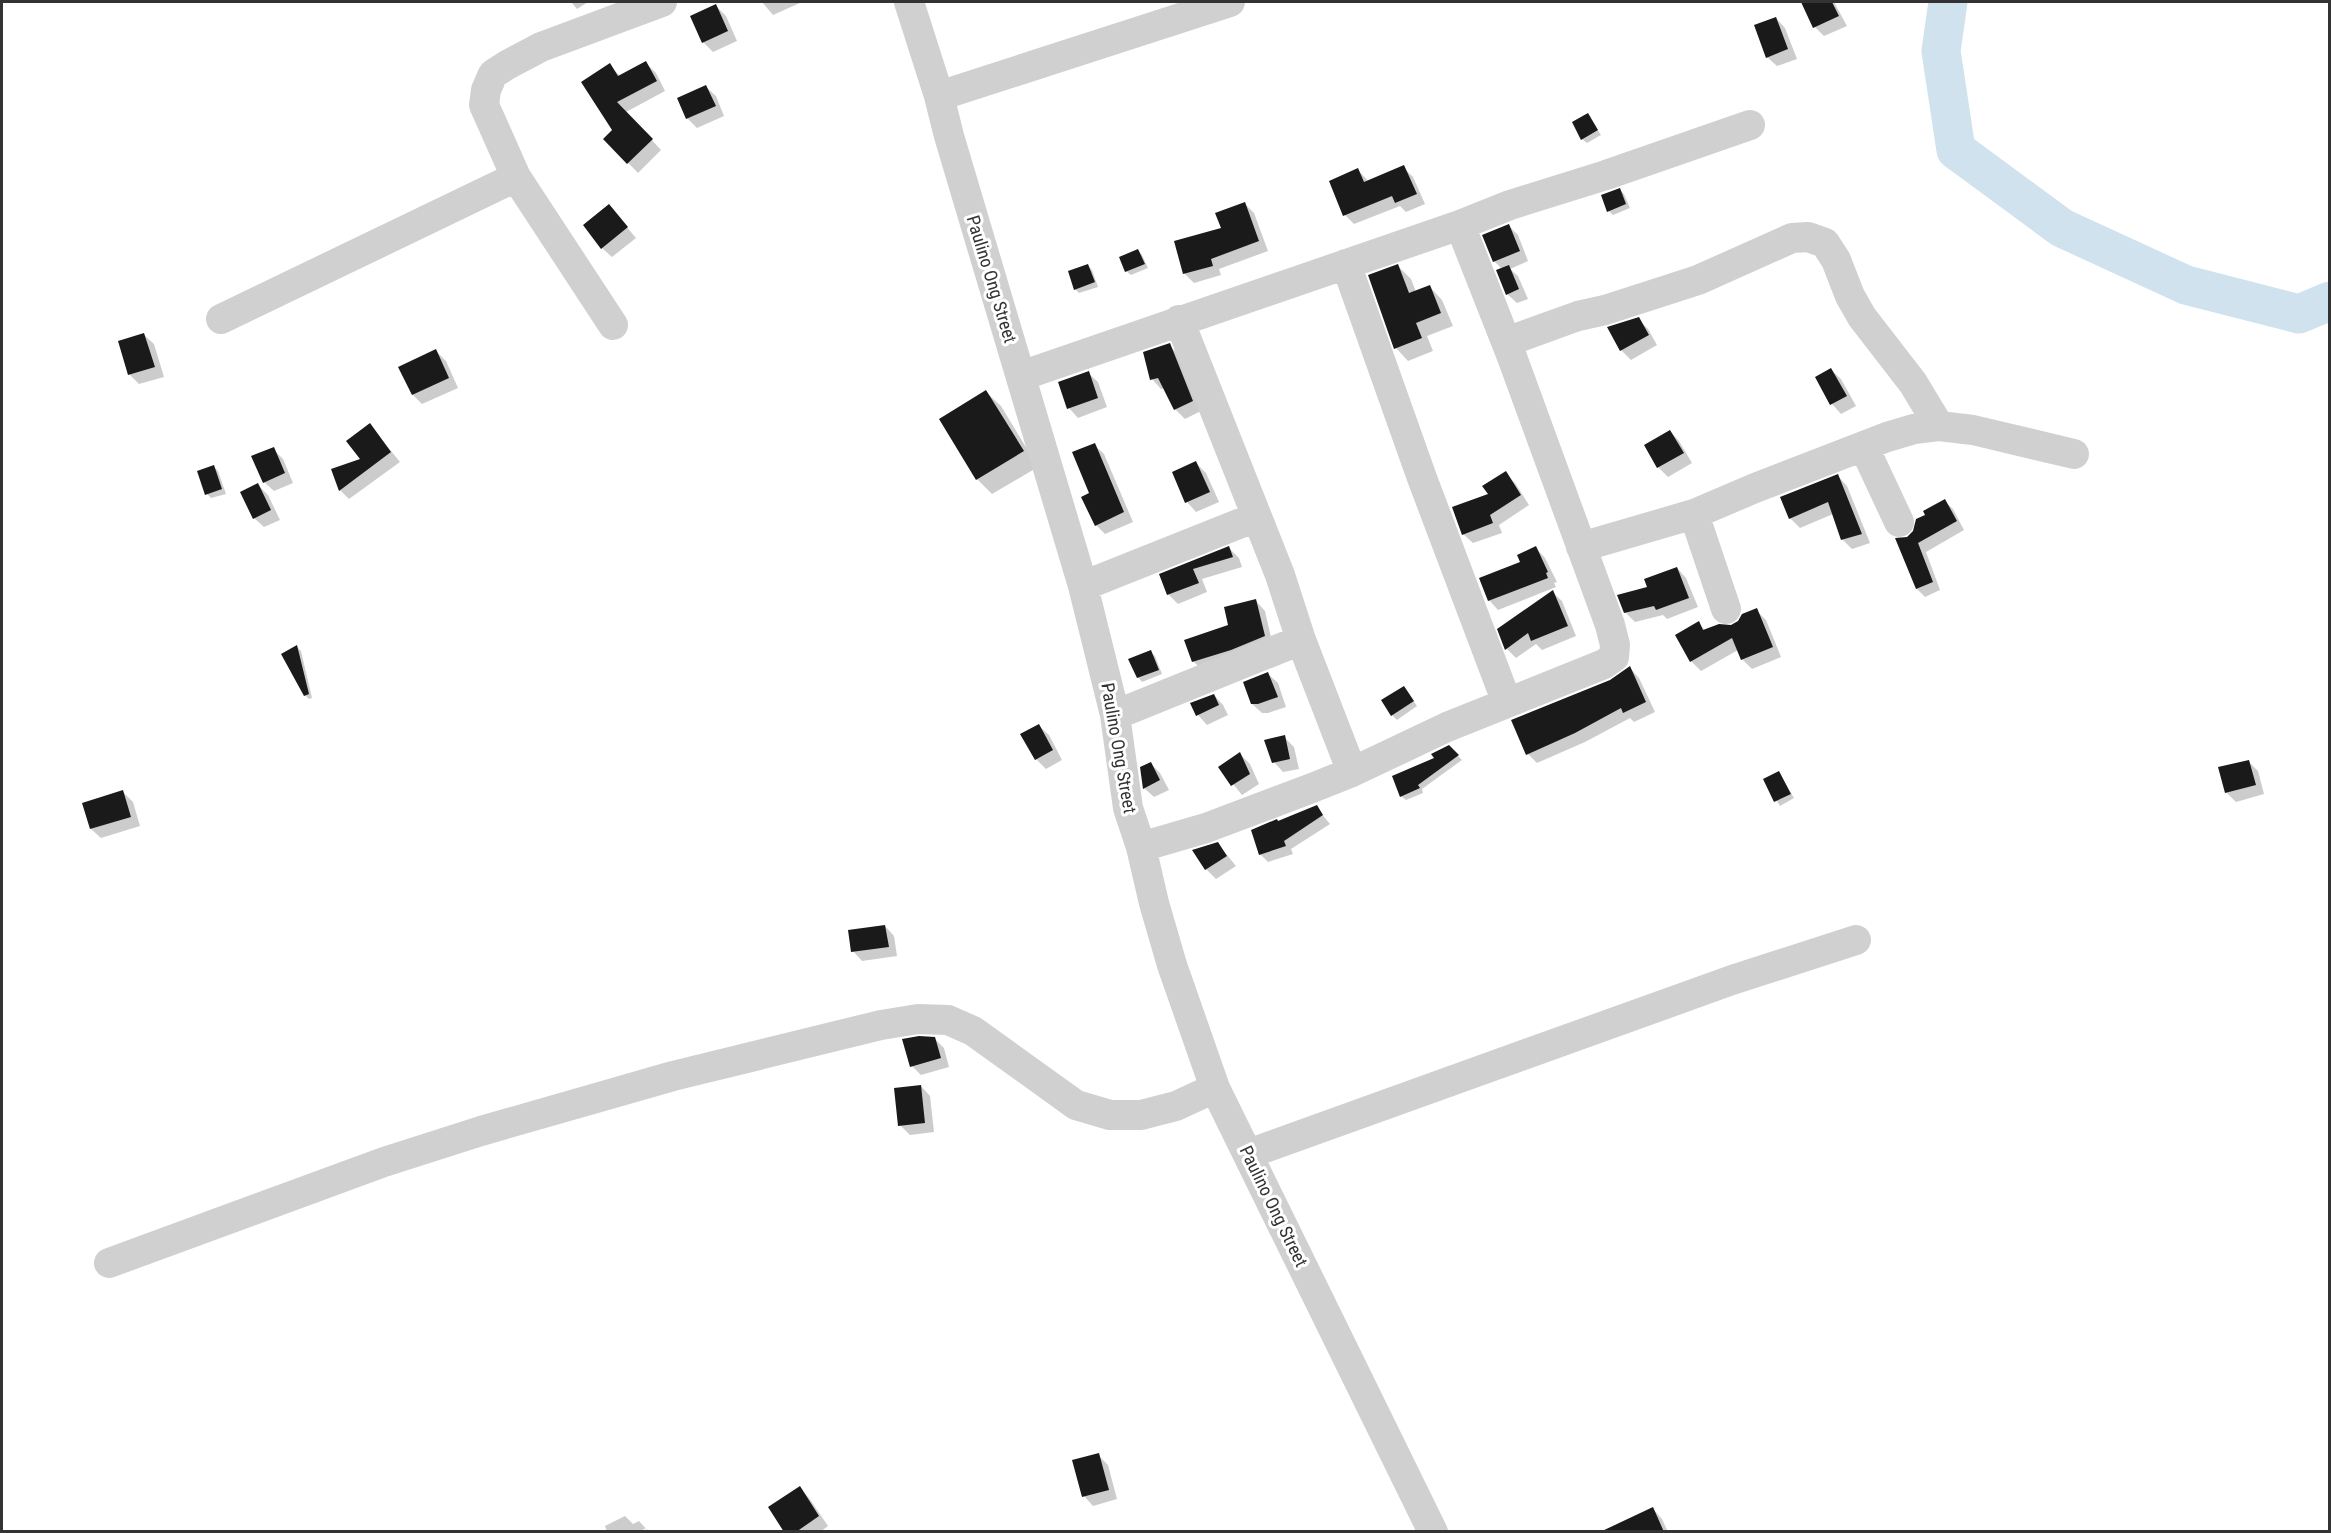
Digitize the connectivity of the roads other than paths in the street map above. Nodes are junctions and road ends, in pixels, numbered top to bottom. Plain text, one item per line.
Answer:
1 (662, 2) edge
2 (909, 2) edge
3 (1230, 2) edge
4 (939, 96) junction
5 (1750, 125) dead end
6 (516, 177) junction
7 (1460, 225) junction
8 (1346, 264) junction
9 (221, 319) dead end
10 (1179, 320) junction
11 (613, 325) dead end
12 (1506, 342) junction
13 (1021, 376) junction
14 (1939, 426) junction
15 (1864, 447) junction
16 (2074, 454) dead end
17 (1694, 514) junction
18 (1256, 517) junction
19 (1899, 522) dead end
20 (1581, 547) junction
21 (1083, 586) junction
22 (1726, 609) dead end
23 (1301, 640) junction
24 (1507, 703) junction
25 (1116, 716) junction
26 (1352, 772) junction
27 (1141, 847) junction
28 (1856, 940) dead end
29 (1215, 1088) junction
30 (1248, 1154) junction
31 (109, 1263) dead end
32 (1433, 1532) edge

1 - 6 street
2 - 4 street, Paulino Ong Street
3 - 4 street
4 - 13 street, Paulino Ong Street
5 - 7 street
6 - 9 street
6 - 11 street
7 - 8 street
7 - 12 street
8 - 10 street
8 - 24 street
10 - 13 street
10 - 18 street
12 - 14 street
12 - 20 street
13 - 21 street, Paulino Ong Street
14 - 15 street
14 - 16 street
15 - 17 street
15 - 19 street
17 - 20 street
17 - 22 street
18 - 21 street
18 - 23 street
20 - 24 street
21 - 25 street, Paulino Ong Street
23 - 25 street
23 - 26 street
24 - 26 street
25 - 27 street, Paulino Ong Street
26 - 27 street
27 - 29 street, Paulino Ong Street
28 - 30 street
29 - 30 street, Paulino Ong Street
29 - 31 street
30 - 32 street, Paulino Ong Street

